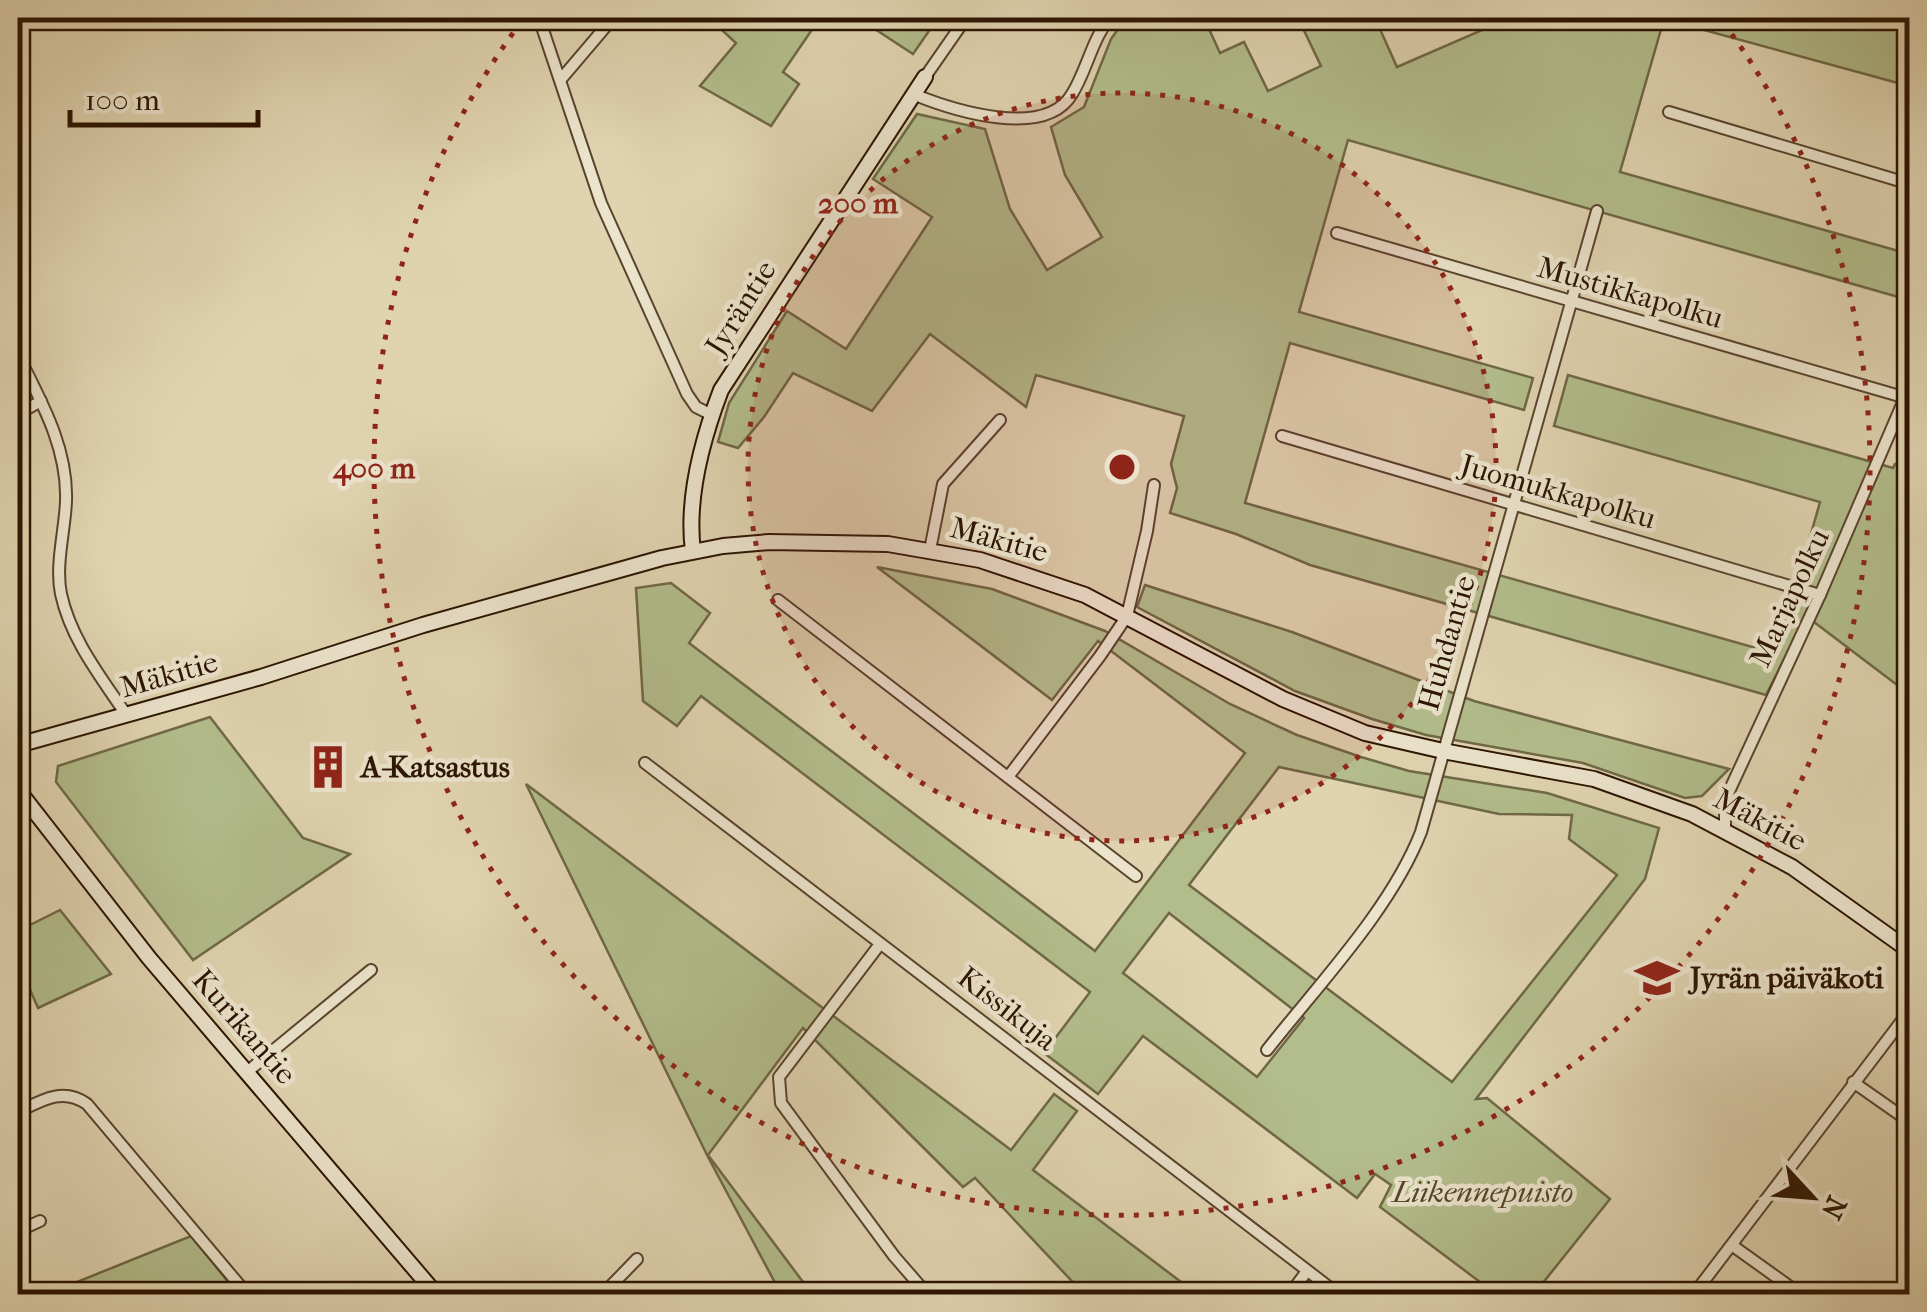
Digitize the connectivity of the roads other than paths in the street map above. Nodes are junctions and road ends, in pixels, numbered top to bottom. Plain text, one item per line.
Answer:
1 (539, 18) edge
2 (613, 18) edge
3 (966, 18) edge
4 (1110, 18) edge
5 (925, 77) joint
6 (562, 78) junction
7 (913, 94) junction
8 (1669, 112) dead end
9 (1910, 184) edge
10 (1597, 210) dead end
11 (1337, 233) dead end
12 (1571, 303) junction
13 (18, 355) edge
14 (1910, 386) edge
15 (1908, 399) edge
16 (42, 402) junction
17 (18, 414) edge
18 (712, 415) junction
19 (1000, 420) dead end
20 (1282, 436) dead end
21 (1154, 485) dead end
22 (1513, 505) junction
23 (930, 550) junction
24 (692, 551) junction
25 (1820, 594) junction
26 (778, 600) dead end
27 (1127, 616) junction
28 (127, 716) junction
29 (18, 745) edge
30 (1443, 751) junction
31 (645, 763) dead end
32 (1008, 777) junction
33 (18, 790) edge
34 (1726, 832) junction
35 (1136, 876) dead end
36 (880, 944) junction
37 (1910, 951) edge
38 (371, 970) dead end
39 (1910, 1010) edge
40 (1267, 1050) dead end
41 (246, 1072) junction
42 (1853, 1082) junction
43 (18, 1112) edge
44 (1910, 1122) edge
45 (40, 1220) dead end
46 (18, 1231) edge
47 (1733, 1246) junction
48 (637, 1259) dead end
49 (1307, 1272) junction
50 (247, 1294) edge
51 (436, 1294) edge
52 (603, 1294) edge
53 (927, 1294) edge
54 (1290, 1294) edge
55 (1338, 1294) edge
56 (1694, 1294) edge
57 (1800, 1294) edge

1 - 6 street
2 - 6 street
3 - 5 street, Jyräntie
4 - 7 street
5 - 7 street, Jyräntie
6 - 18 street
7 - 18 street, Jyräntie
8 - 9 street
10 - 12 street, Huhdantie
11 - 12 street, Mustikkapolku
12 - 15 street, Mustikkapolku
12 - 22 street, Huhdantie
13 - 16 street
14 - 15 street, Marjapolku
15 - 25 street, Marjapolku
16 - 17 street
16 - 28 street
18 - 24 street, Jyräntie
19 - 23 street
20 - 22 street, Juomukkapolku
21 - 27 street
22 - 25 street, Juomukkapolku
22 - 30 street, Huhdantie
23 - 24 street, Mäkitie
23 - 27 street, Mäkitie
24 - 28 street, Mäkitie
25 - 34 street, Marjapolku
26 - 32 street
27 - 30 street, Mäkitie
27 - 32 street
28 - 29 street, Mäkitie
30 - 34 street, Mäkitie
30 - 40 street, Huhdantie
31 - 36 street, Kissikuja
32 - 35 street
33 - 41 street, Kurikantie
34 - 37 street, Mäkitie
36 - 49 street, Kissikuja
36 - 53 street
38 - 41 street
39 - 42 street
41 - 51 street, Kurikantie
42 - 44 street
42 - 47 street
43 - 50 street
45 - 46 street
47 - 56 street
47 - 57 street
48 - 52 street
49 - 54 street
49 - 55 street, Kissikuja

